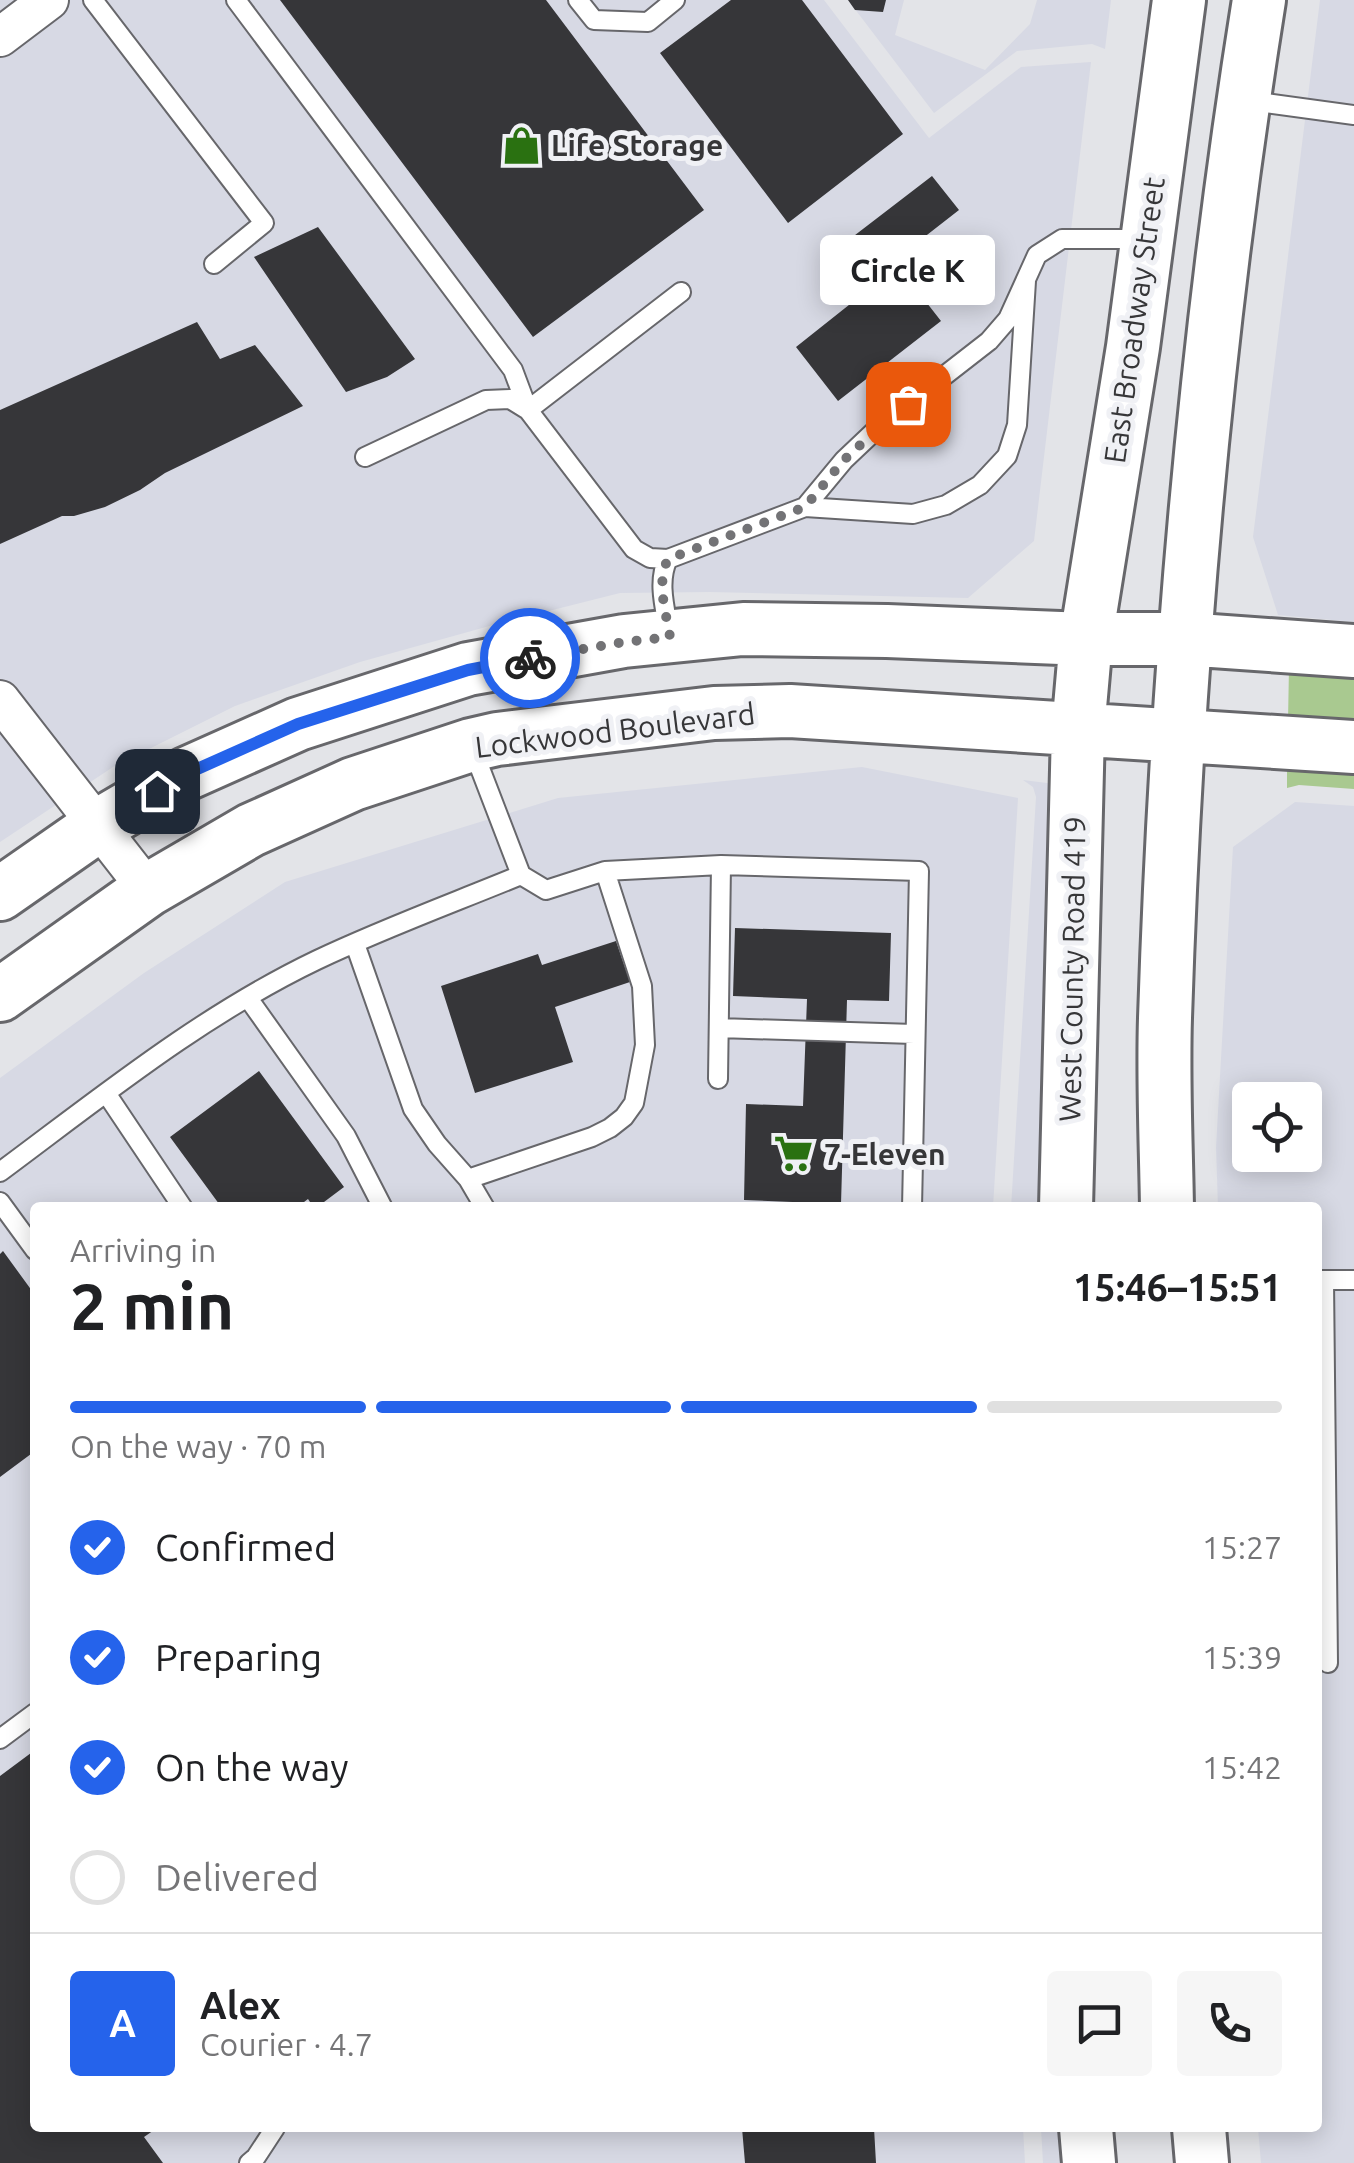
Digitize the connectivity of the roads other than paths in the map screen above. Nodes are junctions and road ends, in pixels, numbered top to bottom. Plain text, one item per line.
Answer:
1 (49, 0) edge
2 (94, 0) edge
3 (236, 0) edge
4 (578, 0) edge
5 (675, 0) edge
6 (1179, 0) edge
7 (1258, 0) edge
8 (0, 37) edge
9 (1244, 100) junction
10 (1354, 116) edge
11 (1146, 239) junction
12 (214, 264) dead end
13 (681, 292) dead end
14 (1016, 323) junction
15 (528, 410) junction
16 (365, 457) dead end
17 (805, 507) junction
18 (668, 559) junction
19 (670, 637) junction
20 (1086, 639) junction
21 (1184, 639) junction
22 (1354, 652) edge
23 (0, 700) edge
24 (1078, 730) junction
25 (1178, 734) junction
26 (472, 745) junction
27 (1354, 747) edge
28 (99, 825) junction
29 (721, 865) junction
30 (605, 872) junction
31 (521, 875) junction
32 (148, 890) junction
33 (0, 894) edge
34 (355, 944) junction
35 (0, 994) edge
36 (248, 998) junction
37 (719, 1028) junction
38 (914, 1034) junction
39 (718, 1080) dead end
40 (106, 1093) junction
41 (0, 1172) edge
42 (468, 1179) junction
43 (0, 1202) edge
44 (180, 1202) edge
45 (380, 1202) edge
46 (481, 1202) edge
47 (912, 1202) edge
48 (1066, 1202) edge
49 (1167, 1202) edge
50 (30, 1243) edge
51 (1322, 1280) edge
52 (1354, 1280) edge
53 (1322, 1376) edge
54 (1328, 1663) dead end
55 (30, 1717) edge
56 (0, 1739) edge
57 (272, 2132) edge
58 (1086, 2132) edge
59 (1200, 2132) edge
60 (249, 2163) edge
61 (1089, 2163) edge
62 (1202, 2163) edge

1 - 8 street
2 - 12 lane
3 - 15 lane
4 - 5 lane
6 - 11 street, East Broadway Street
7 - 9 street
9 - 10 lane
9 - 21 street
11 - 14 lane
11 - 20 street, East Broadway Street
13 - 15 lane
14 - 17 lane
14 - 17 lane
15 - 16 lane
15 - 18 lane
17 - 18 lane
18 - 19 lane
19 - 20 street
19 - 28 street
20 - 21 street
20 - 24 street, East Broadway Street
21 - 22 street
21 - 25 street
23 - 28 street
24 - 25 street, Lockwood Boulevard
24 - 26 street, Lockwood Boulevard
24 - 48 street, West County Road 419
25 - 27 street, Lockwood Boulevard
25 - 49 street
26 - 31 lane
26 - 32 street, Lockwood Boulevard
28 - 32 street
28 - 33 street
29 - 30 lane
29 - 37 lane
29 - 38 lane
30 - 31 lane
30 - 42 lane
31 - 34 lane
32 - 35 street, Lockwood Boulevard
34 - 36 lane
34 - 42 lane
36 - 40 lane
36 - 45 lane
37 - 38 lane
37 - 39 lane
38 - 47 lane
40 - 41 lane
40 - 44 lane
42 - 46 lane
43 - 50 lane
51 - 52 lane
53 - 54 lane
55 - 56 lane
57 - 60 lane
58 - 61 street
59 - 62 street

